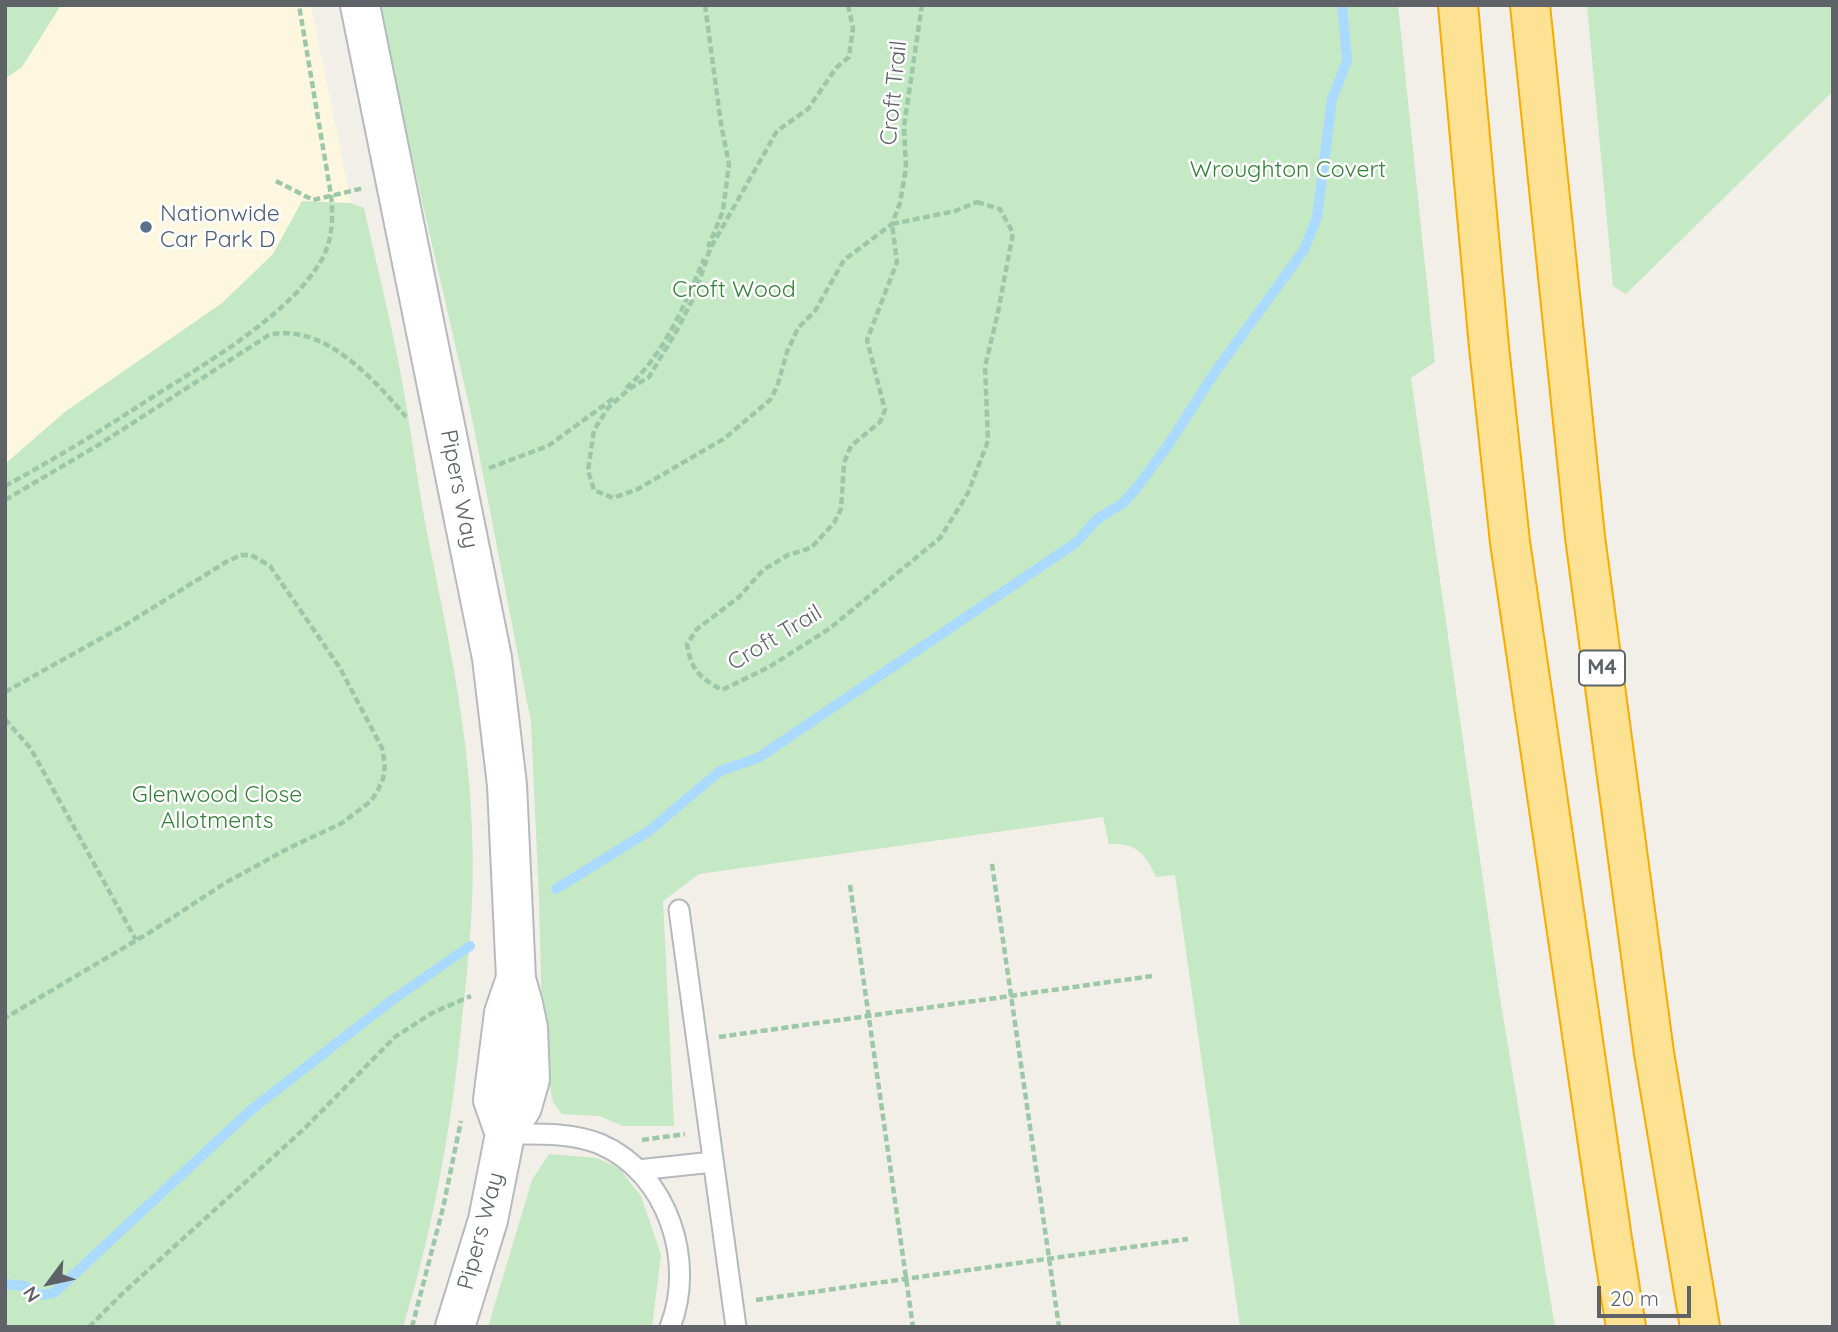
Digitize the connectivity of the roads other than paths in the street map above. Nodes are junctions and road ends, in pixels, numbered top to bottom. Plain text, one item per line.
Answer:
1 (360, 5) edge
2 (1458, 5) edge
3 (1530, 5) edge
4 (679, 910) dead end
5 (505, 1133) junction
6 (713, 1162) junction
7 (638, 1170) junction
8 (455, 1327) edge
9 (670, 1327) edge
10 (736, 1327) edge
11 (1626, 1327) edge
12 (1700, 1327) edge

1 - 5 main road, Pipers Way
2 - 11 highway
3 - 12 highway, M4
4 - 6 lane
5 - 7 lane
5 - 8 main road, Pipers Way
6 - 7 lane
6 - 10 lane
7 - 9 lane

